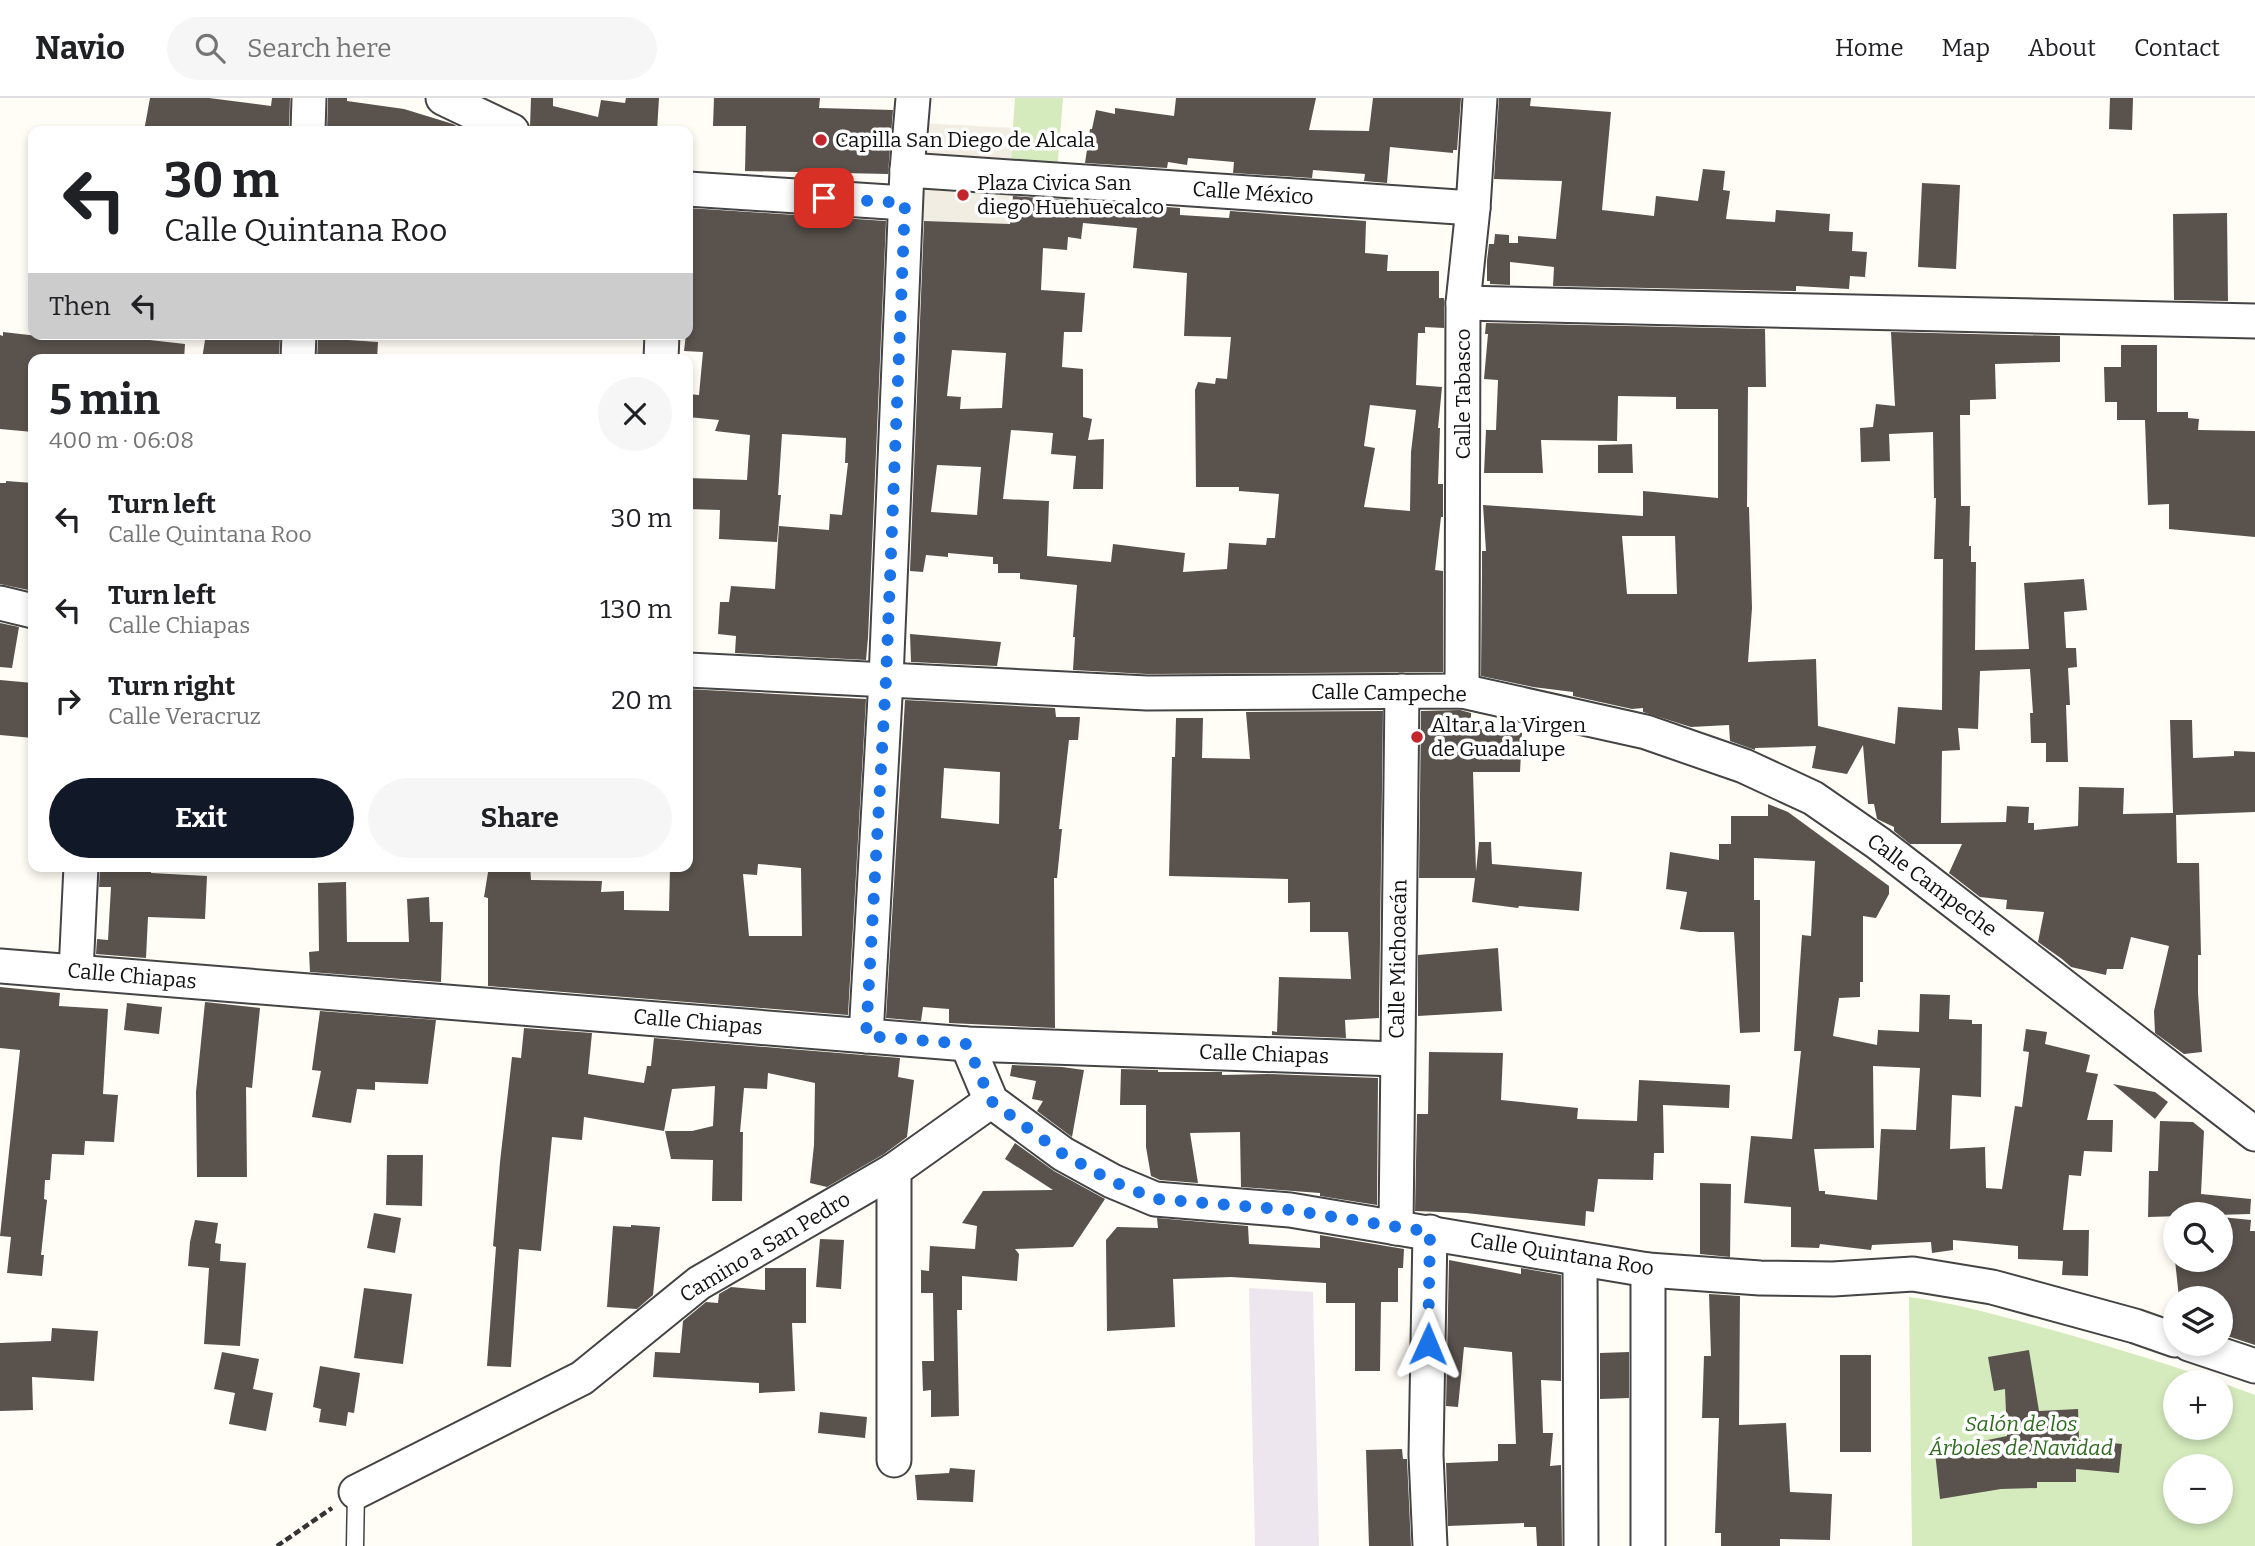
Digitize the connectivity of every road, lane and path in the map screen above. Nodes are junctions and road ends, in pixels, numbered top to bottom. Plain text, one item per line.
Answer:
1 (309, 98) edge
2 (443, 98) edge
3 (913, 98) edge
4 (1480, 98) edge
5 (308, 126) edge
6 (502, 126) edge
7 (907, 170) junction
8 (693, 189) edge
9 (905, 203) junction
10 (1473, 208) junction
11 (1463, 303) junction
12 (2255, 321) edge
13 (0, 603) edge
14 (28, 610) edge
15 (693, 670) edge
16 (886, 679) junction
17 (1402, 691) junction
18 (1462, 691) junction
19 (81, 872) edge
20 (0, 966) edge
21 (76, 972) junction
22 (866, 1036) junction
23 (967, 1044) junction
24 (1396, 1059) junction
25 (991, 1101) junction
26 (2255, 1134) edge
27 (894, 1170) junction
28 (1395, 1228) junction
29 (1430, 1232) junction
30 (1580, 1259) junction
31 (1648, 1270) junction
32 (2163, 1336) edge
33 (2225, 1356) edge
34 (2255, 1366) edge
35 (894, 1460) dead end
36 (356, 1492) junction
37 (277, 1546) edge
38 (355, 1546) edge
39 (1430, 1546) edge
40 (1581, 1546) edge
41 (1648, 1546) edge

1 - 5 street
2 - 6 street
3 - 7 street
4 - 10 street, Calle Tabasco
7 - 9 street
7 - 10 street, Calle México
8 - 9 street
9 - 16 street
10 - 11 street, Calle Tabasco
11 - 12 street
11 - 18 street, Calle Tabasco
13 - 14 street
15 - 16 street, Calle Campeche
16 - 17 street, Calle Campeche
16 - 22 street
17 - 18 street, Calle Campeche
17 - 24 street, Calle Michoacán
18 - 26 street, Calle Campeche
19 - 21 street
20 - 21 street, Calle Chiapas
21 - 22 street, Calle Chiapas
22 - 23 street, Calle Chiapas
23 - 24 street, Calle Chiapas
23 - 25 street
24 - 28 street, Calle Michoacán
25 - 27 street, Camino a San Pedro
25 - 28 street, Calle Quintana Roo
27 - 35 street
27 - 36 street, Camino a San Pedro
28 - 29 street, Calle Quintana Roo
29 - 30 street, Calle Quintana Roo
29 - 39 street
30 - 31 street, Calle Quintana Roo
30 - 40 street
31 - 32 street, Calle Quintana Roo
31 - 41 street
33 - 34 street
36 - 37 path
36 - 38 lane

